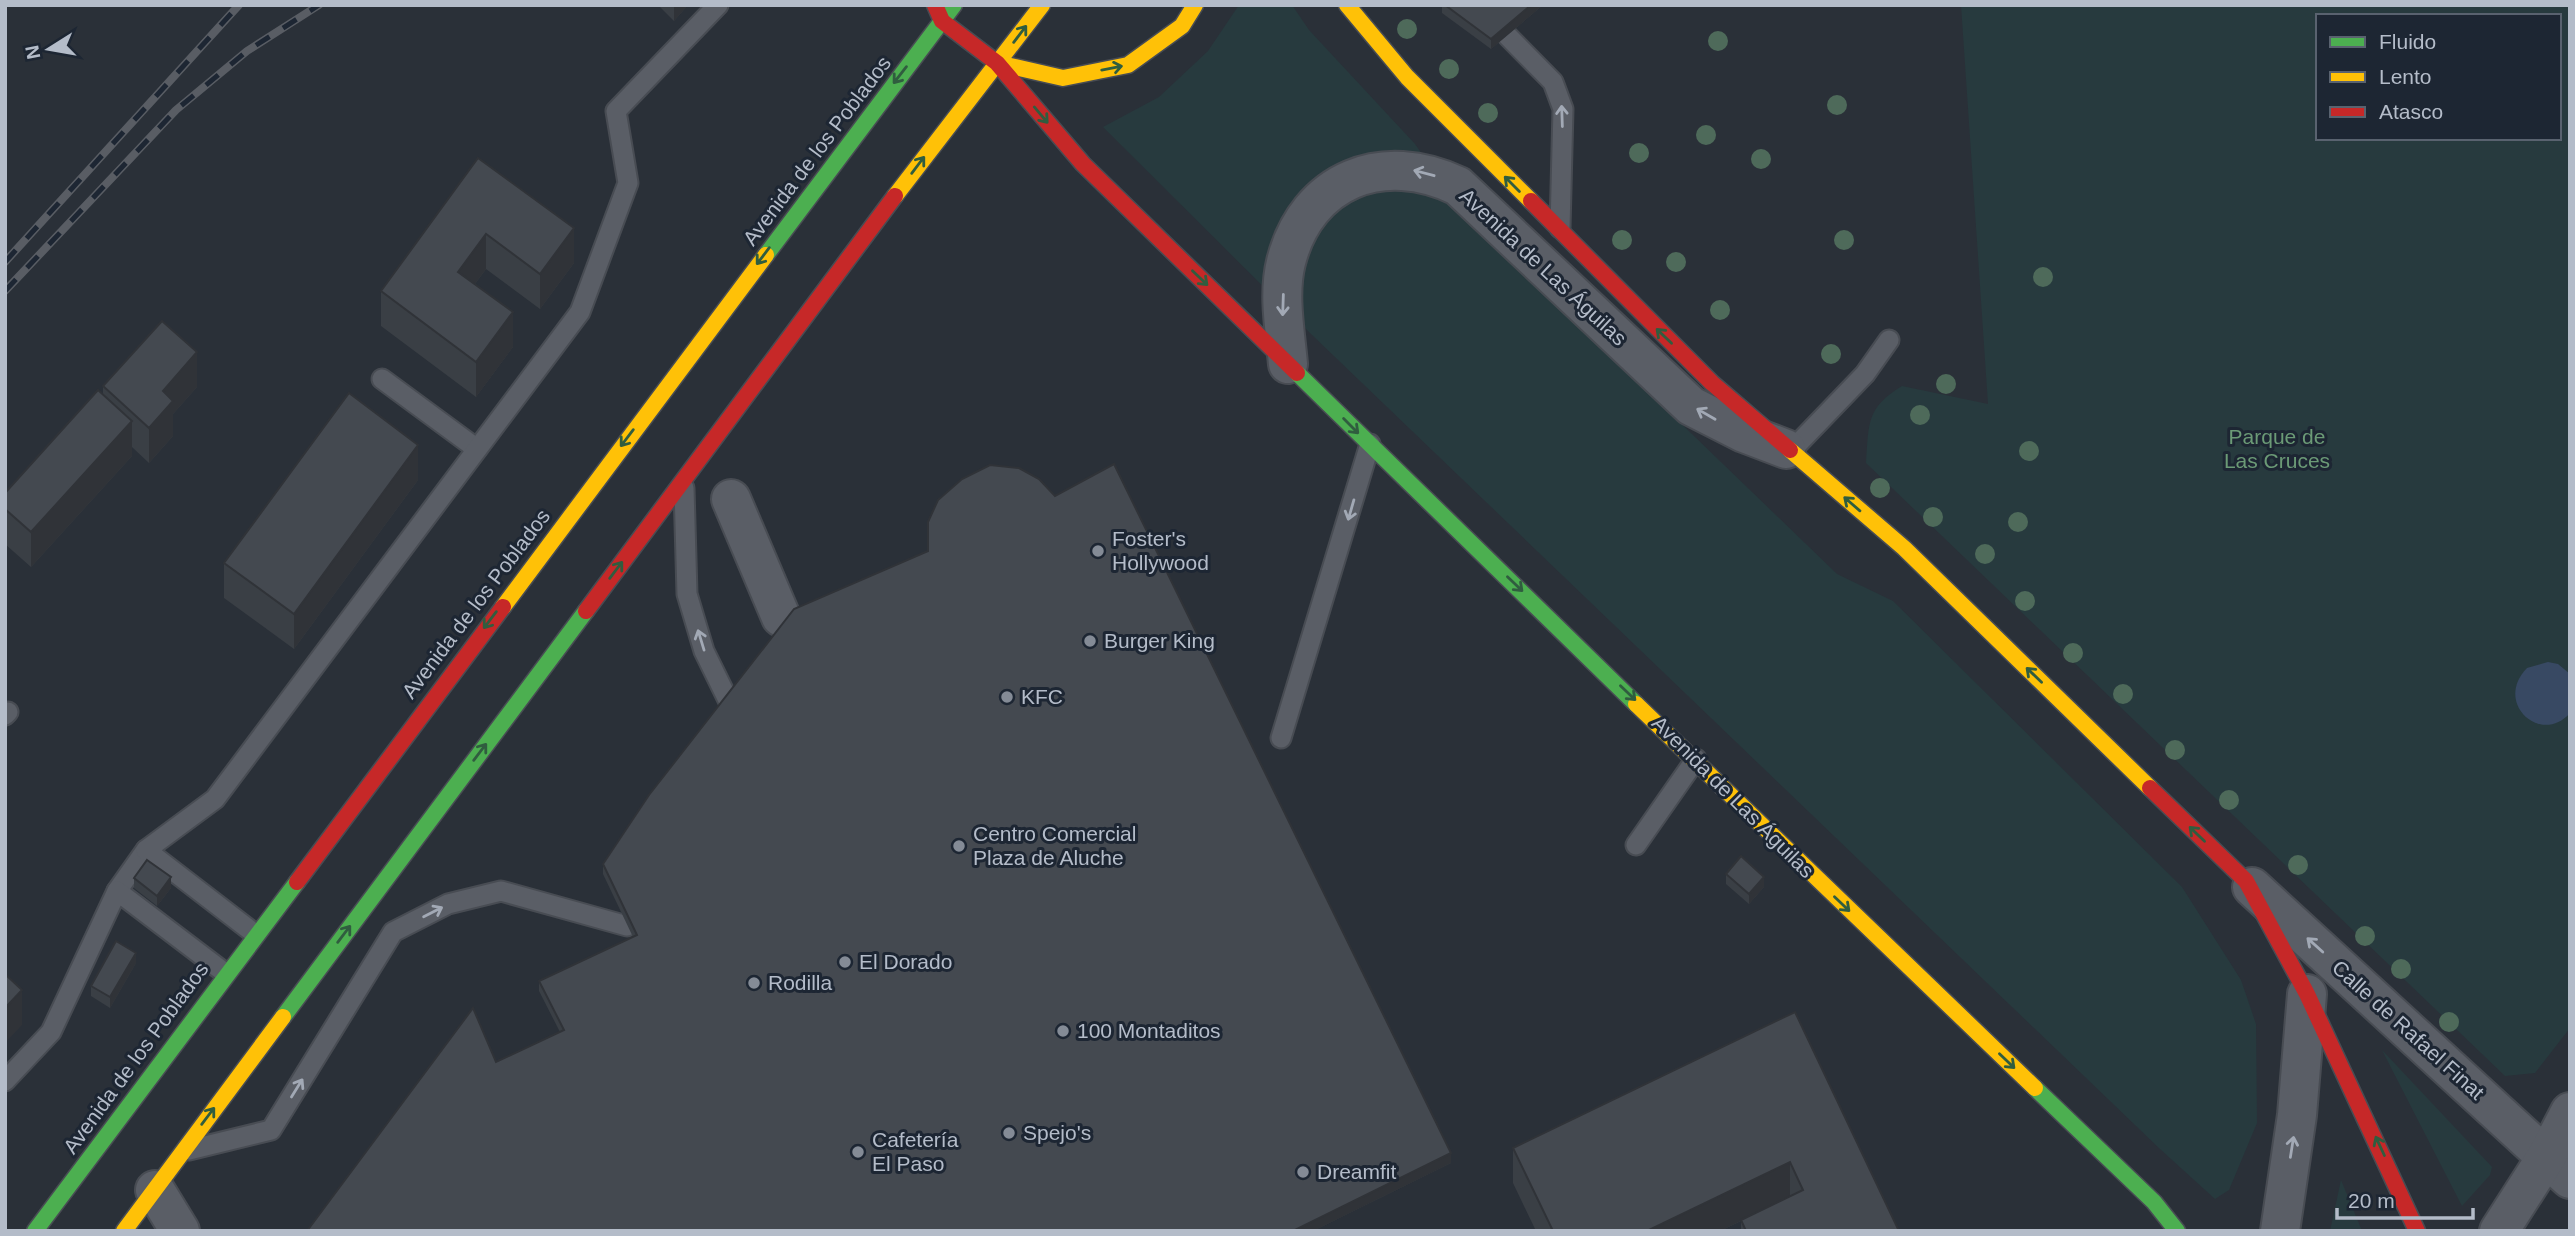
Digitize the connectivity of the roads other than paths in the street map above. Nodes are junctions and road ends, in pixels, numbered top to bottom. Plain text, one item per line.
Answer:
1 (718, 5) edge
2 (935, 5) edge
3 (954, 5) edge
4 (1042, 5) edge
5 (1195, 5) edge
6 (1477, 5) edge
7 (1357, 7) edge
8 (942, 21) junction
9 (997, 63) junction
10 (1560, 233) junction
11 (1889, 340) dead end
12 (1288, 364) junction
13 (382, 379) dead end
14 (1370, 444) junction
15 (477, 449) junction
16 (1791, 451) junction
17 (685, 478) junction
18 (731, 499) dead end
19 (781, 617) dead end
20 (729, 702) edge
21 (1282, 738) dead end
22 (1696, 760) junction
23 (1636, 845) dead end
24 (146, 850) junction
25 (2246, 881) junction
26 (117, 891) junction
27 (627, 926) edge
28 (255, 934) junction
29 (225, 973) junction
30 (2307, 994) junction
31 (5, 1081) edge
32 (2570, 1112) edge
33 (181, 1152) junction
34 (2558, 1167) edge
35 (155, 1190) junction
36 (2271, 1225) edge
37 (35, 1231) edge
38 (124, 1231) edge
39 (180, 1231) edge
40 (2177, 1231) edge
41 (2417, 1231) edge
42 (2499, 1231) edge

1 - 15 lane
2 - 8 street, Avenida de Las Águilas
3 - 8 street, Avenida de los Poblados
9 -> 4 street
9 -> 5 street, Avenida de Las Águilas
10 -> 6 lane
10 -> 7 street, Avenida de Las Águilas
8 - 9 street, Avenida de Las Águilas
8 -> 28 street, Avenida de los Poblados
9 -> 12 street, Avenida de Las Águilas
17 -> 9 street
16 -> 10 street, Avenida de Las Águilas
11 - 16 lane
12 -> 14 street, Avenida de Las Águilas
16 -> 12 street, Avenida de Las Águilas
13 - 15 lane
14 -> 21 lane
14 -> 22 street, Avenida de Las Águilas
15 - 24 lane
25 -> 16 street, Avenida de Las Águilas
20 -> 17 lane
33 -> 17 street
18 - 19 street
22 - 23 lane
22 -> 40 street, Avenida de Las Águilas
24 - 26 lane
24 - 28 lane
25 - 30 street, Avenida de Las Águilas
34 -> 25 street, Calle de Rafael Finat
26 - 29 lane
26 - 31 lane
33 -> 27 lane
28 - 29 street, Avenida de los Poblados
29 - 37 street, Avenida de los Poblados
36 -> 30 street
41 -> 30 street, Avenida de Las Águilas
32 - 34 street
33 - 35 street
34 - 42 street
35 - 38 street
35 - 39 street

